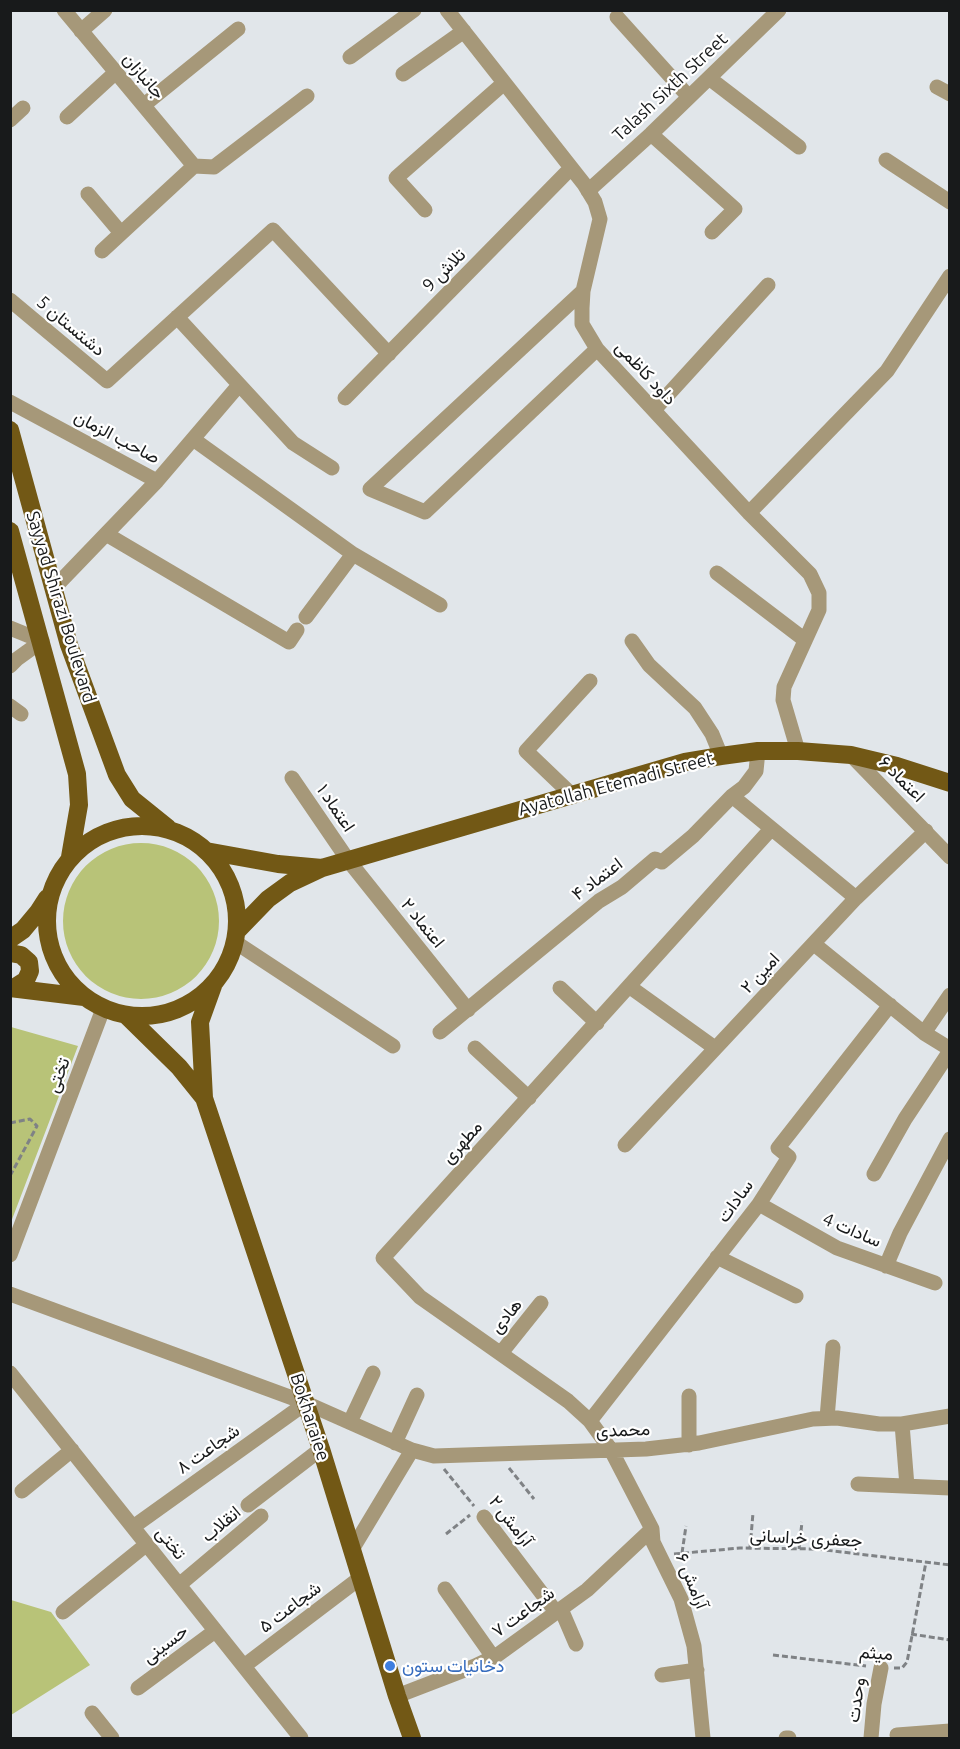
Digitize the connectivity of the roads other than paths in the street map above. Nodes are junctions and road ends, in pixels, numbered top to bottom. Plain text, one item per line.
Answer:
1 (64, 10) edge
2 (105, 10) edge
3 (414, 10) edge
4 (779, 10) edge
5 (450, 12) edge
6 (617, 17) dead end
7 (238, 29) dead end
8 (81, 31) junction
9 (464, 31) junction
10 (350, 57) dead end
11 (116, 72) junction
12 (403, 74) dead end
13 (709, 78) junction
14 (504, 83) junction
15 (307, 96) dead end
16 (689, 97) junction
17 (144, 105) junction
18 (23, 108) dead end
19 (67, 117) dead end
20 (10, 120) edge
21 (651, 134) junction
22 (799, 147) dead end
23 (886, 160) dead end
24 (194, 166) junction
25 (571, 168) junction
26 (588, 191) junction
27 (88, 194) dead end
28 (950, 202) edge
29 (425, 210) dead end
30 (712, 232) dead end
31 (121, 233) junction
32 (102, 251) dead end
33 (950, 276) edge
34 (768, 285) dead end
35 (583, 291) junction
36 (10, 300) edge
37 (177, 317) junction
38 (597, 349) junction
39 (389, 354) junction
40 (239, 385) junction
41 (345, 398) dead end
42 (10, 402) edge
43 (654, 410) junction
44 (10, 430) edge
45 (193, 439) junction
46 (332, 468) dead end
47 (157, 481) junction
48 (749, 513) junction
49 (10, 531) edge
50 (106, 534) junction
51 (353, 554) junction
52 (15, 563) edge
53 (717, 573) dead end
54 (54, 588) junction
55 (440, 605) dead end
56 (306, 617) dead end
57 (10, 628) edge
58 (297, 630) dead end
59 (806, 640) junction
60 (42, 641) junction
61 (632, 641) dead end
62 (10, 666) edge
63 (590, 681) dead end
64 (758, 751) junction
65 (798, 751) junction
66 (851, 755) junction
67 (721, 756) junction
68 (292, 778) dead end
69 (950, 783) edge
70 (572, 795) junction
71 (732, 796) junction
72 (771, 829) junction
73 (172, 831) junction
74 (926, 831) junction
75 (206, 851) junction
76 (70, 857) junction
77 (950, 857) edge
78 (348, 860) junction
79 (322, 868) junction
80 (50, 894) junction
81 (856, 898) junction
82 (15, 931) edge
83 (236, 937) junction
84 (814, 944) junction
85 (10, 953) edge
86 (213, 986) junction
87 (630, 987) junction
88 (13, 988) edge
89 (560, 988) dead end
90 (950, 995) edge
91 (84, 997) junction
92 (890, 1005) junction
93 (103, 1009) junction
94 (468, 1010) junction
95 (126, 1016) junction
96 (597, 1023) junction
97 (440, 1032) dead end
98 (924, 1033) junction
99 (393, 1046) dead end
100 (475, 1048) dead end
101 (715, 1048) junction
102 (950, 1050) edge
103 (204, 1098) junction
104 (528, 1098) junction
105 (950, 1139) edge
106 (625, 1145) dead end
107 (874, 1174) dead end
108 (759, 1204) junction
109 (10, 1255) edge
110 (717, 1257) junction
111 (886, 1266) junction
112 (935, 1283) dead end
113 (10, 1294) edge
114 (796, 1296) dead end
115 (541, 1303) dead end
116 (833, 1347) dead end
117 (501, 1353) junction
118 (373, 1372) dead end
119 (10, 1373) edge
120 (417, 1395) dead end
121 (689, 1396) dead end
122 (306, 1403) junction
123 (950, 1416) edge
124 (827, 1418) junction
125 (590, 1421) junction
126 (350, 1422) junction
127 (902, 1424) junction
128 (395, 1443) junction
129 (689, 1444) junction
130 (321, 1449) junction
131 (72, 1450) junction
132 (412, 1450) junction
133 (611, 1450) junction
134 (858, 1484) dead end
135 (907, 1486) junction
136 (950, 1488) edge
137 (22, 1491) dead end
138 (248, 1505) dead end
139 (480, 1513) road end
140 (261, 1516) dead end
141 (133, 1527) junction
142 (652, 1529) junction
143 (147, 1544) junction
144 (353, 1548) junction
145 (360, 1578) junction
146 (179, 1585) junction
147 (446, 1589) dead end
148 (559, 1611) junction
149 (63, 1612) dead end
150 (215, 1630) junction
151 (576, 1644) dead end
152 (492, 1657) junction
153 (244, 1666) junction
154 (881, 1668) road end
155 (697, 1670) junction
156 (662, 1675) dead end
157 (138, 1688) dead end
158 (397, 1696) junction
159 (92, 1713) dead end
160 (950, 1731) edge
161 (897, 1735) dead end
162 (112, 1738) edge
163 (301, 1738) edge
164 (412, 1738) edge
165 (703, 1738) edge
166 (871, 1738) edge

1 - 8 street, جانبازان
2 - 8 street
3 - 10 street
4 - 13 street, Talash Sixth Street
5 - 9 street, داود کاظمی
6 - 16 street
7 - 17 street
8 - 11 street, جانبازان
9 - 12 street
9 - 14 street, داود کاظمی
11 - 17 street, جانبازان
11 - 19 street
13 - 16 street, Talash Sixth Street
13 - 22 street
14 - 25 street, داود کاظمی
14 - 29 street
15 - 24 street
16 - 21 street, Talash Sixth Street
17 - 24 street, جانبازان
18 - 20 street
21 - 26 street, Talash Sixth Street
21 - 30 street
23 - 28 street
24 - 31 street
25 - 26 street, داود کاظمی
25 - 39 street, تلاش 9
26 - 35 street, داود کاظمی
27 - 31 street
31 - 32 street
33 - 48 street
34 - 43 street
35 - 38 street, داود کاظمی
35 - 38 street
36 - 37 street, دشتستان 5
37 - 39 street
37 - 40 street
38 - 43 street, داود کاظمی
39 - 41 street, تلاش 9
40 - 45 street, صاحب الزمان
40 - 46 street
42 - 47 street, صاحب الزمان
43 - 48 street, داود کاظمی
44 - 54 main road, Sayyad Shirazi Boulevard
45 - 47 street, صاحب الزمان
45 - 51 street
47 - 50 street
48 - 59 street, داود کاظمی
49 - 52 main road, Sayyad Shirazi Boulevard
50 - 54 street
50 - 58 street
51 - 55 street
51 - 56 street
52 - 60 main road, Sayyad Shirazi Boulevard
53 - 59 street
54 - 73 main road, Sayyad Shirazi Boulevard
57 - 60 street
59 - 65 street, داود کاظمی
60 - 62 street
60 - 76 main road, Sayyad Shirazi Boulevard
61 - 67 street
63 - 70 street
64 - 65 main road, Ayatollah Etemadi Street
64 - 67 main road, Ayatollah Etemadi Street
64 - 71 street, اعتماد ۴
65 - 66 main road, Ayatollah Etemadi Street
66 - 69 main road, Ayatollah Etemadi Street
66 - 74 street, اعتماد ۶
67 - 70 main road, Ayatollah Etemadi Street
68 - 78 street, اعتماد ۱
70 - 78 main road, Ayatollah Etemadi Street
71 - 72 street
71 - 94 street, اعتماد ۴
72 - 81 street
72 - 87 street, مطهری
73 - 75 main road
73 - 76 main road
74 - 77 street, اعتماد ۶
74 - 81 street, امین ۲
75 - 79 main road
75 - 83 main road
76 - 80 main road
78 - 79 main road, Ayatollah Etemadi Street
78 - 94 street, اعتماد ۲
79 - 83 main road
80 - 82 main road
80 - 91 main road
81 - 84 street, امین ۲
83 - 86 main road
83 - 99 street
84 - 92 street
84 - 101 street, امین ۲
85 - 88 main road
86 - 95 main road
86 - 103 main road, Bokharaiee
87 - 96 street, مطهری
87 - 101 street
88 - 91 main road
89 - 96 street
90 - 98 street
91 - 93 main road
92 - 98 street
92 - 108 street, سادات
93 - 95 main road
93 - 109 street, تختی
94 - 97 street, اعتماد ۴
95 - 103 main road, Bokharaiee
96 - 104 street, مطهری
98 - 102 street
100 - 104 street
101 - 106 street, امین ۲
102 - 107 street
103 - 122 main road, Bokharaiee
104 - 117 street, مطهری
105 - 111 street
108 - 110 street, سادات
108 - 111 street, سادات 4
110 - 114 street
110 - 125 street, سادات
111 - 112 street, سادات 4
113 - 122 street, محمدی
115 - 117 street, هادی
116 - 124 street
117 - 125 street, مطهری
118 - 126 street
119 - 131 street, تختی
120 - 128 street
121 - 129 street
122 - 126 street, محمدی
122 - 130 main road, Bokharaiee
122 - 141 street, شجاعت ۸
123 - 127 street, محمدی
124 - 127 street, محمدی
124 - 129 street, محمدی
125 - 133 street, مطهری
126 - 128 street, محمدی
127 - 135 street
128 - 132 street, محمدی
129 - 133 street, محمدی
130 - 138 street, انقلاب
130 - 144 main road, Bokharaiee
131 - 137 street
131 - 141 street, تختی
132 - 133 street, محمدی
132 - 144 street
133 - 142 street, آرامش ۶
134 - 135 street
135 - 136 street
139 - 148 street, آرامش ۲
140 - 146 street, انقلاب
141 - 143 street, تختی
142 - 148 street, شجاعت ۷
142 - 155 street, آرامش ۶
143 - 146 street, تختی
143 - 149 street
144 - 145 main road, Bokharaiee
145 - 153 street, شجاعت ۵
145 - 158 main road, Bokharaiee
146 - 150 street, تختی
147 - 152 street
148 - 151 street, آرامش ۲
148 - 152 street, شجاعت ۷
150 - 153 street, تختی
150 - 157 street, حسینی
152 - 158 street, شجاعت ۷
153 - 163 street, تختی
154 - 166 street, وحدت
155 - 156 street
155 - 165 street, آرامش ۶
158 - 164 main road, Bokharaiee
159 - 162 street
160 - 161 street

